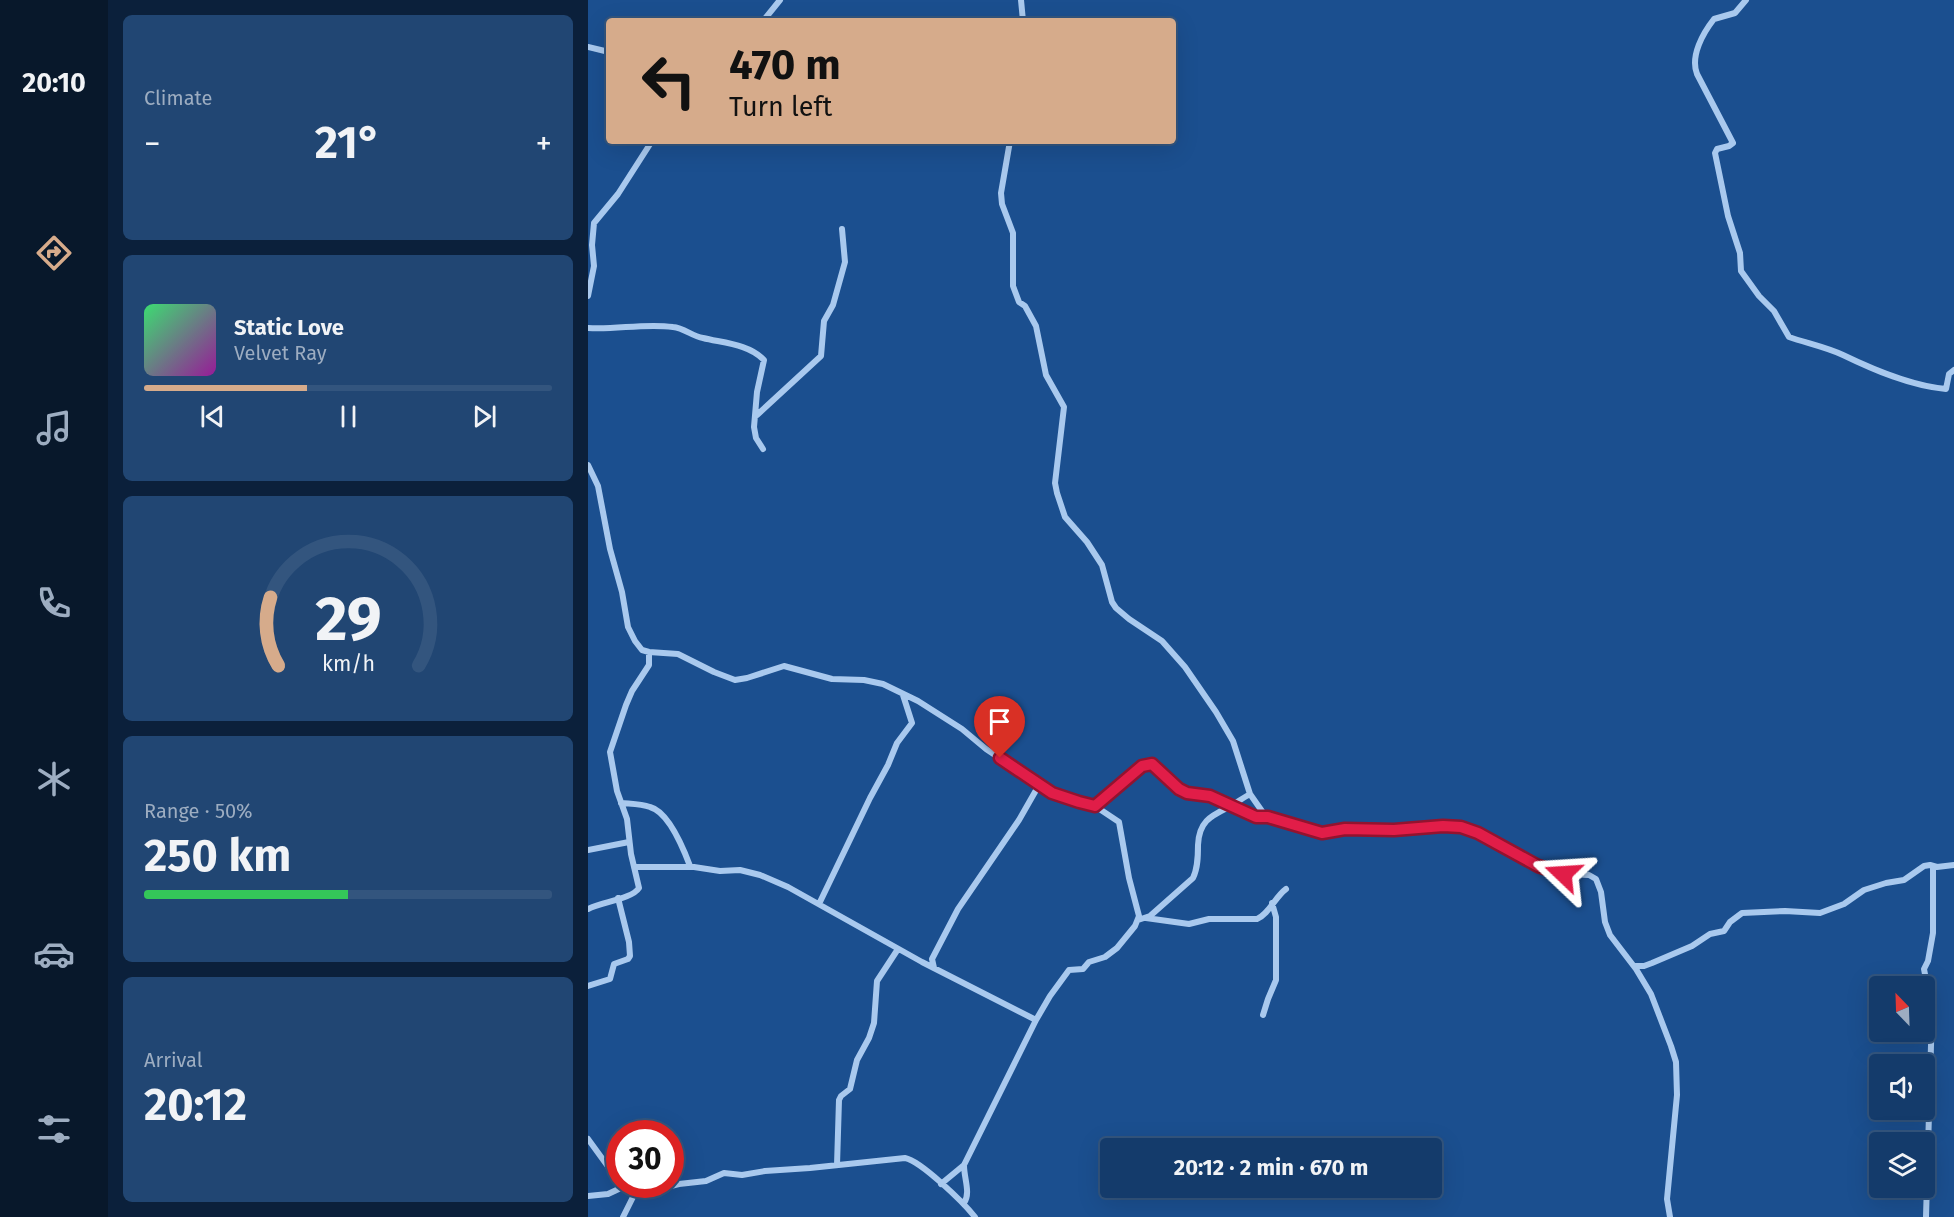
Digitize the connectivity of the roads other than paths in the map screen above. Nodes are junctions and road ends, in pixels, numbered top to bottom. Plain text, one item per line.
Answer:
1 (780, 0) edge
2 (1021, 0) edge
3 (1746, 0) edge
4 (765, 18) edge
5 (1023, 18) edge
6 (588, 47) edge
7 (606, 51) edge
8 (650, 144) edge
9 (1009, 144) edge
10 (842, 229) dead end
11 (588, 296) edge
12 (588, 328) edge
13 (1954, 370) edge
14 (756, 416) junction
15 (764, 449) dead end
16 (588, 465) edge
17 (649, 652) junction
18 (903, 695) junction
19 (1039, 785) junction
20 (1250, 794) junction
21 (621, 803) junction
22 (1095, 806) junction
23 (1232, 806) junction
24 (1268, 817) junction
25 (629, 842) junction
26 (588, 850) edge
27 (690, 866) junction
28 (1954, 866) edge
29 (634, 867) junction
30 (1934, 867) junction
31 (1286, 889) dead end
32 (618, 898) junction
33 (1272, 903) junction
34 (819, 904) junction
35 (588, 909) edge
36 (1146, 918) junction
37 (1138, 920) junction
38 (898, 949) junction
39 (932, 959) junction
40 (926, 964) junction
41 (1633, 965) junction
42 (934, 968) junction
43 (588, 986) edge
44 (1263, 1015) dead end
45 (1036, 1020) junction
46 (588, 1139) edge
47 (606, 1164) edge
48 (837, 1164) junction
49 (964, 1165) junction
50 (684, 1183) edge
51 (941, 1184) junction
52 (606, 1194) edge
53 (588, 1196) edge
54 (632, 1198) edge
55 (964, 1203) junction
56 (623, 1217) edge
57 (975, 1217) edge
58 (1670, 1217) edge
59 (1926, 1217) edge

1 - 4 street
2 - 5 street
3 - 13 street
6 - 7 street
8 - 11 street
9 - 20 street
10 - 14 street
12 - 14 street
14 - 15 street
16 - 17 street
17 - 18 street
17 - 21 street
18 - 19 street
18 - 34 street
19 - 22 street
19 - 39 street
20 - 23 street
20 - 24 street
21 - 25 street
21 - 27 street
22 - 23 street
22 - 37 street
23 - 24 street
23 - 36 street
24 - 41 street
25 - 26 street
25 - 29 street
27 - 29 street
27 - 34 street
28 - 30 street
29 - 32 street
30 - 41 street
30 - 59 street
31 - 33 street
32 - 35 street
32 - 43 street
33 - 36 street
33 - 44 street
34 - 38 street
36 - 37 street
37 - 45 street
38 - 40 street
38 - 48 street
39 - 40 street
39 - 42 street
40 - 42 street
41 - 58 street
42 - 45 street
45 - 49 street
46 - 47 street
48 - 50 street
48 - 51 street
49 - 51 street
49 - 55 street
51 - 55 street
52 - 53 street
54 - 56 street
55 - 57 street

